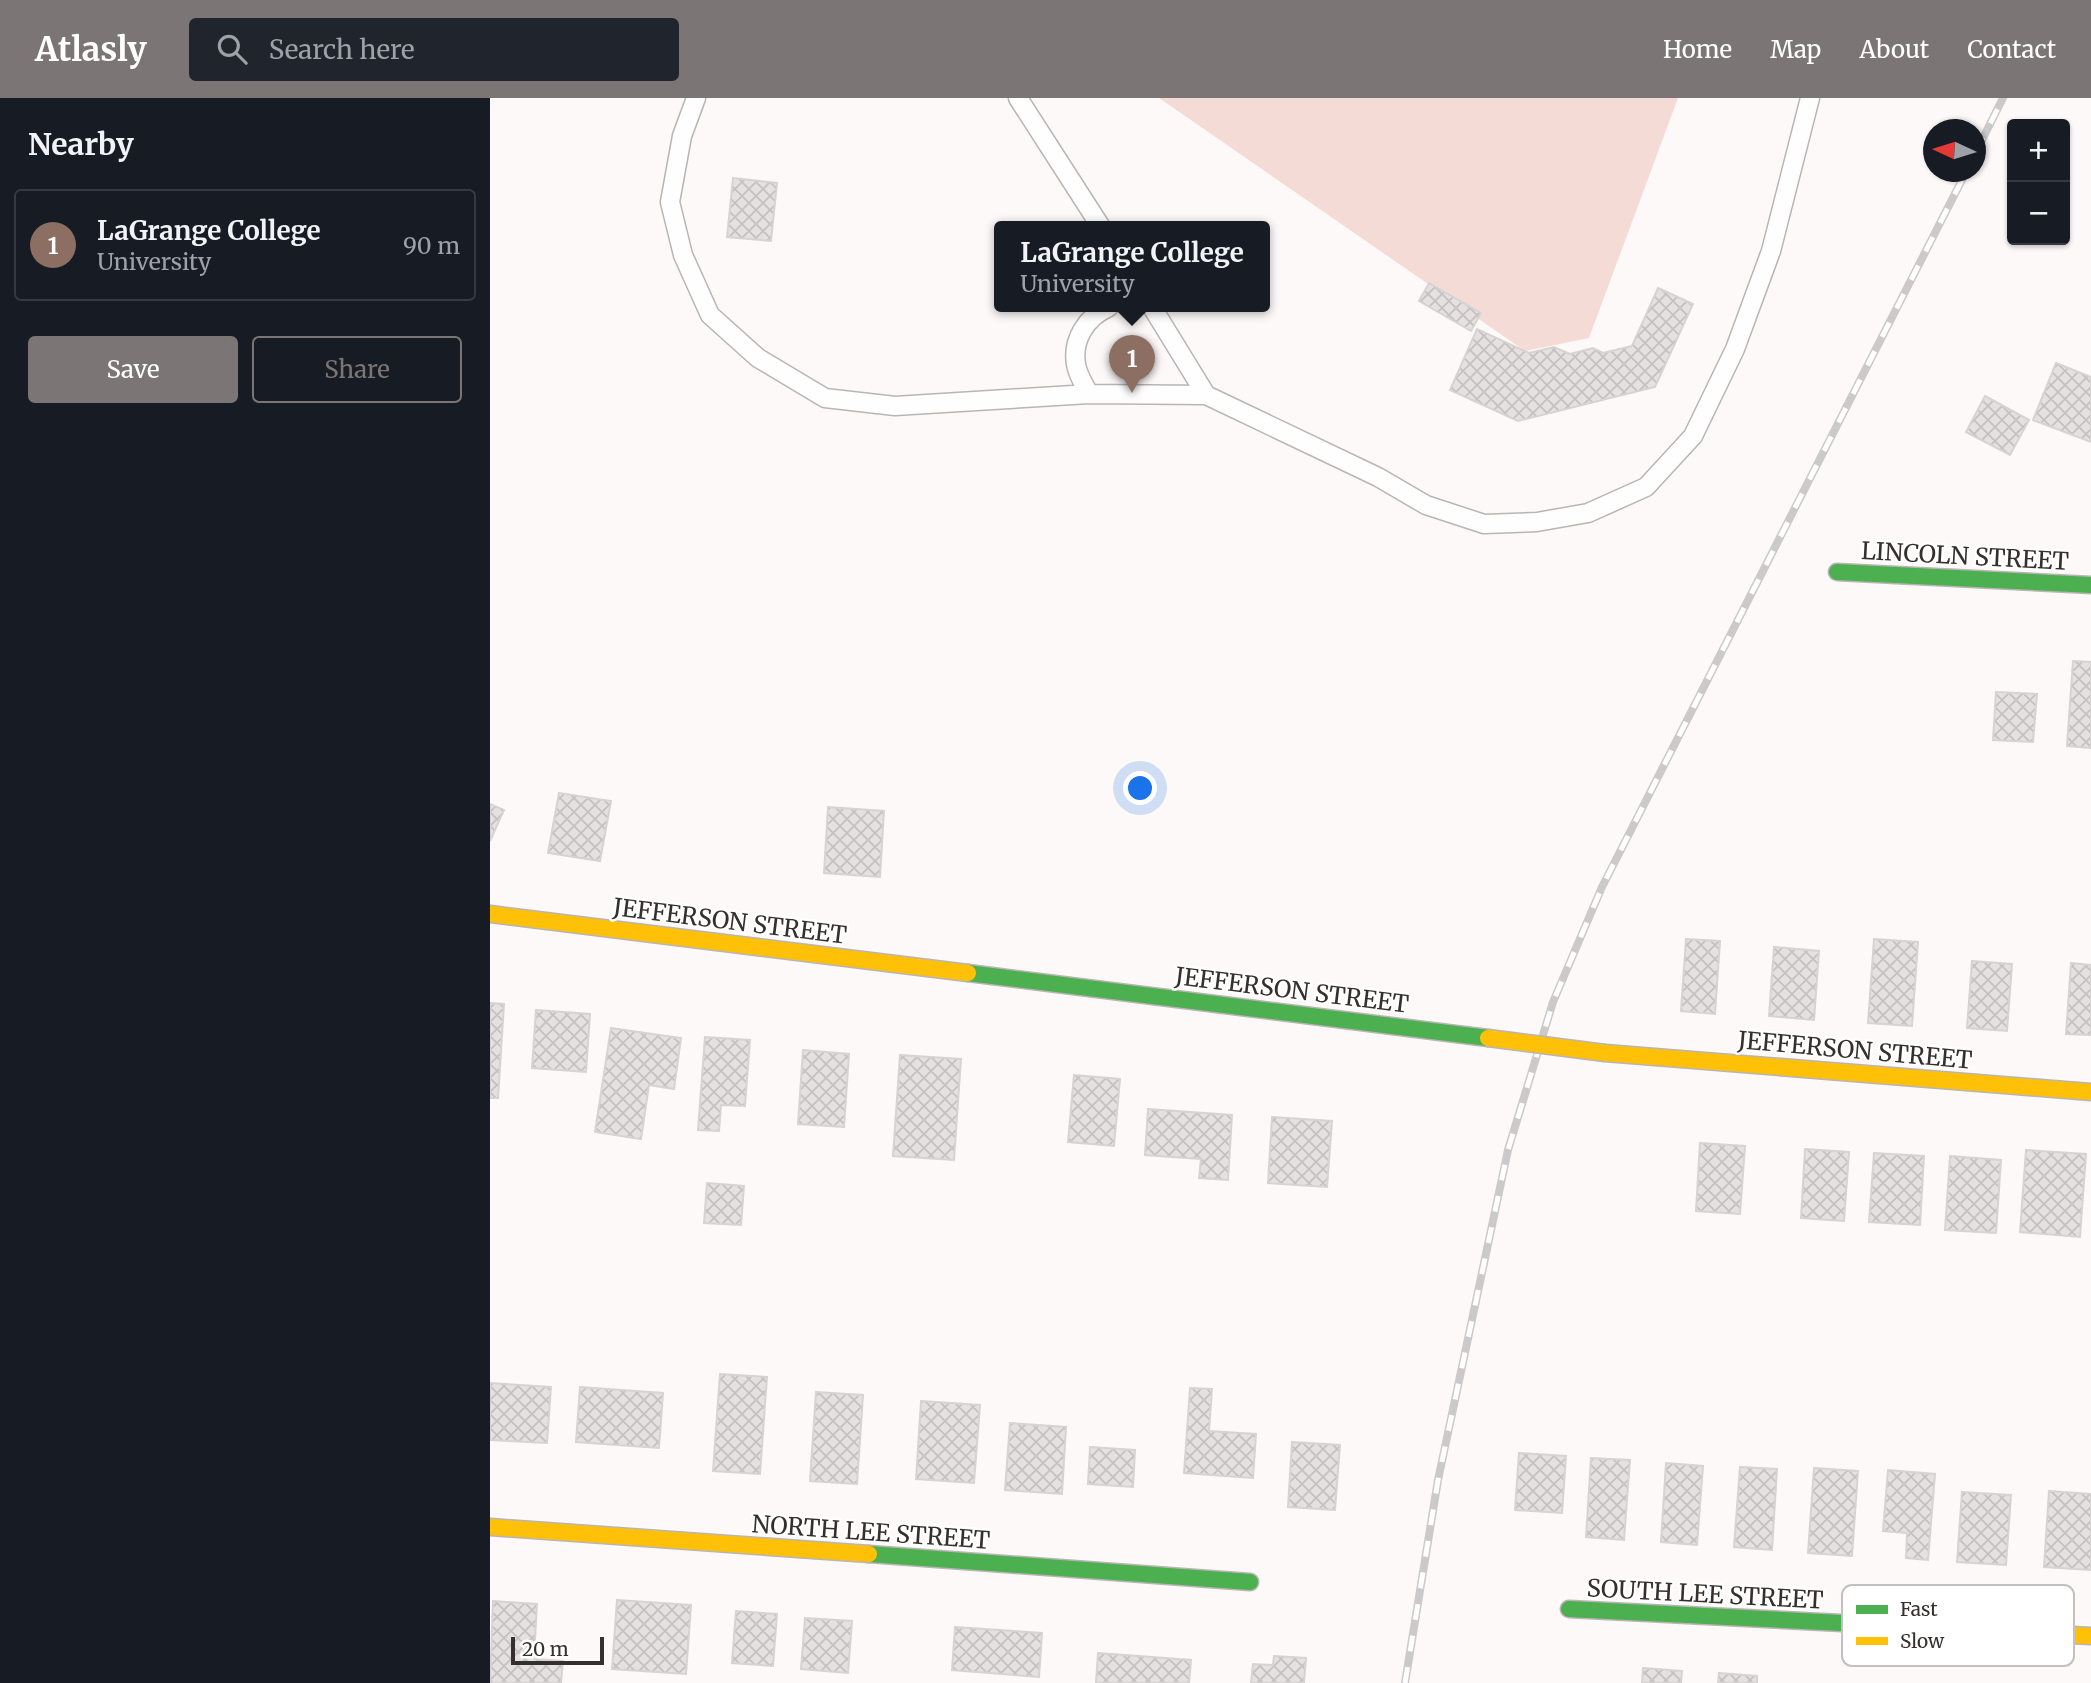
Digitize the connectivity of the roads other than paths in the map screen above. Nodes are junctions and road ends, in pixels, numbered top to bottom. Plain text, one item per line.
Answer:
1 (696, 98) edge
2 (1018, 98) edge
3 (1810, 98) edge
4 (1097, 221) edge
5 (1098, 312) edge
6 (1155, 312) edge
7 (1089, 394) junction
8 (1206, 395) junction
9 (1837, 572) dead end
10 (2089, 584) edge
11 (490, 914) edge
12 (2091, 1091) edge
13 (490, 1527) edge
14 (1250, 1581) dead end
15 (1569, 1609) dead end
16 (1842, 1623) edge

1 - 7 lane
2 - 4 lane
3 - 8 lane
5 - 7 lane
6 - 8 lane
7 - 8 lane
9 - 10 street, LINCOLN STREET
11 - 12 street, JEFFERSON STREET, bridge
13 - 14 street, NORTH LEE STREET
15 - 16 street, SOUTH LEE STREET

